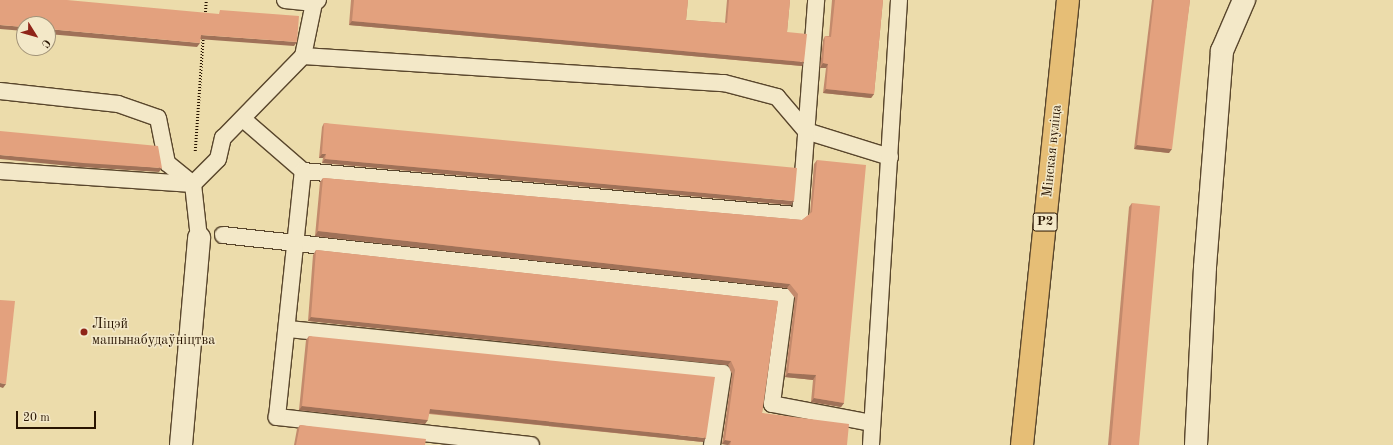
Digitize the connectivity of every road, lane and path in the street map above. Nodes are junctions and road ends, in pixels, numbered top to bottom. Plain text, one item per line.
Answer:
1 (206, 0) edge
2 (285, 0) edge
3 (816, 0) edge
4 (899, 0) edge
5 (1068, 0) edge
6 (1244, 0) edge
7 (316, 1) edge
8 (204, 23) edge
9 (204, 31) edge
10 (303, 56) junction
11 (0, 91) edge
12 (243, 119) junction
13 (806, 131) junction
14 (890, 157) junction
15 (0, 171) edge
16 (304, 171) junction
17 (193, 184) junction
18 (223, 235) dead end
19 (199, 238) joint
20 (298, 242) junction
21 (289, 330) junction
22 (872, 423) junction
23 (181, 445) edge
24 (531, 445) edge
25 (712, 445) edge
26 (871, 445) edge
27 (1022, 445) edge
28 (1196, 445) edge

1 - 8 path
2 - 7 lane
3 - 13 lane
4 - 14 lane
5 - 27 main road, Мінская вуліца / Р2
6 - 28 street
7 - 10 lane
9 - 17 path
10 - 12 lane
10 - 13 lane
11 - 17 lane
12 - 16 lane
12 - 17 lane
13 - 14 lane
13 - 16 lane
14 - 22 lane
15 - 17 lane
16 - 20 lane
17 - 19 lane
18 - 20 lane
19 - 23 street
20 - 21 lane
20 - 22 lane
21 - 24 lane
21 - 25 lane
22 - 26 lane

